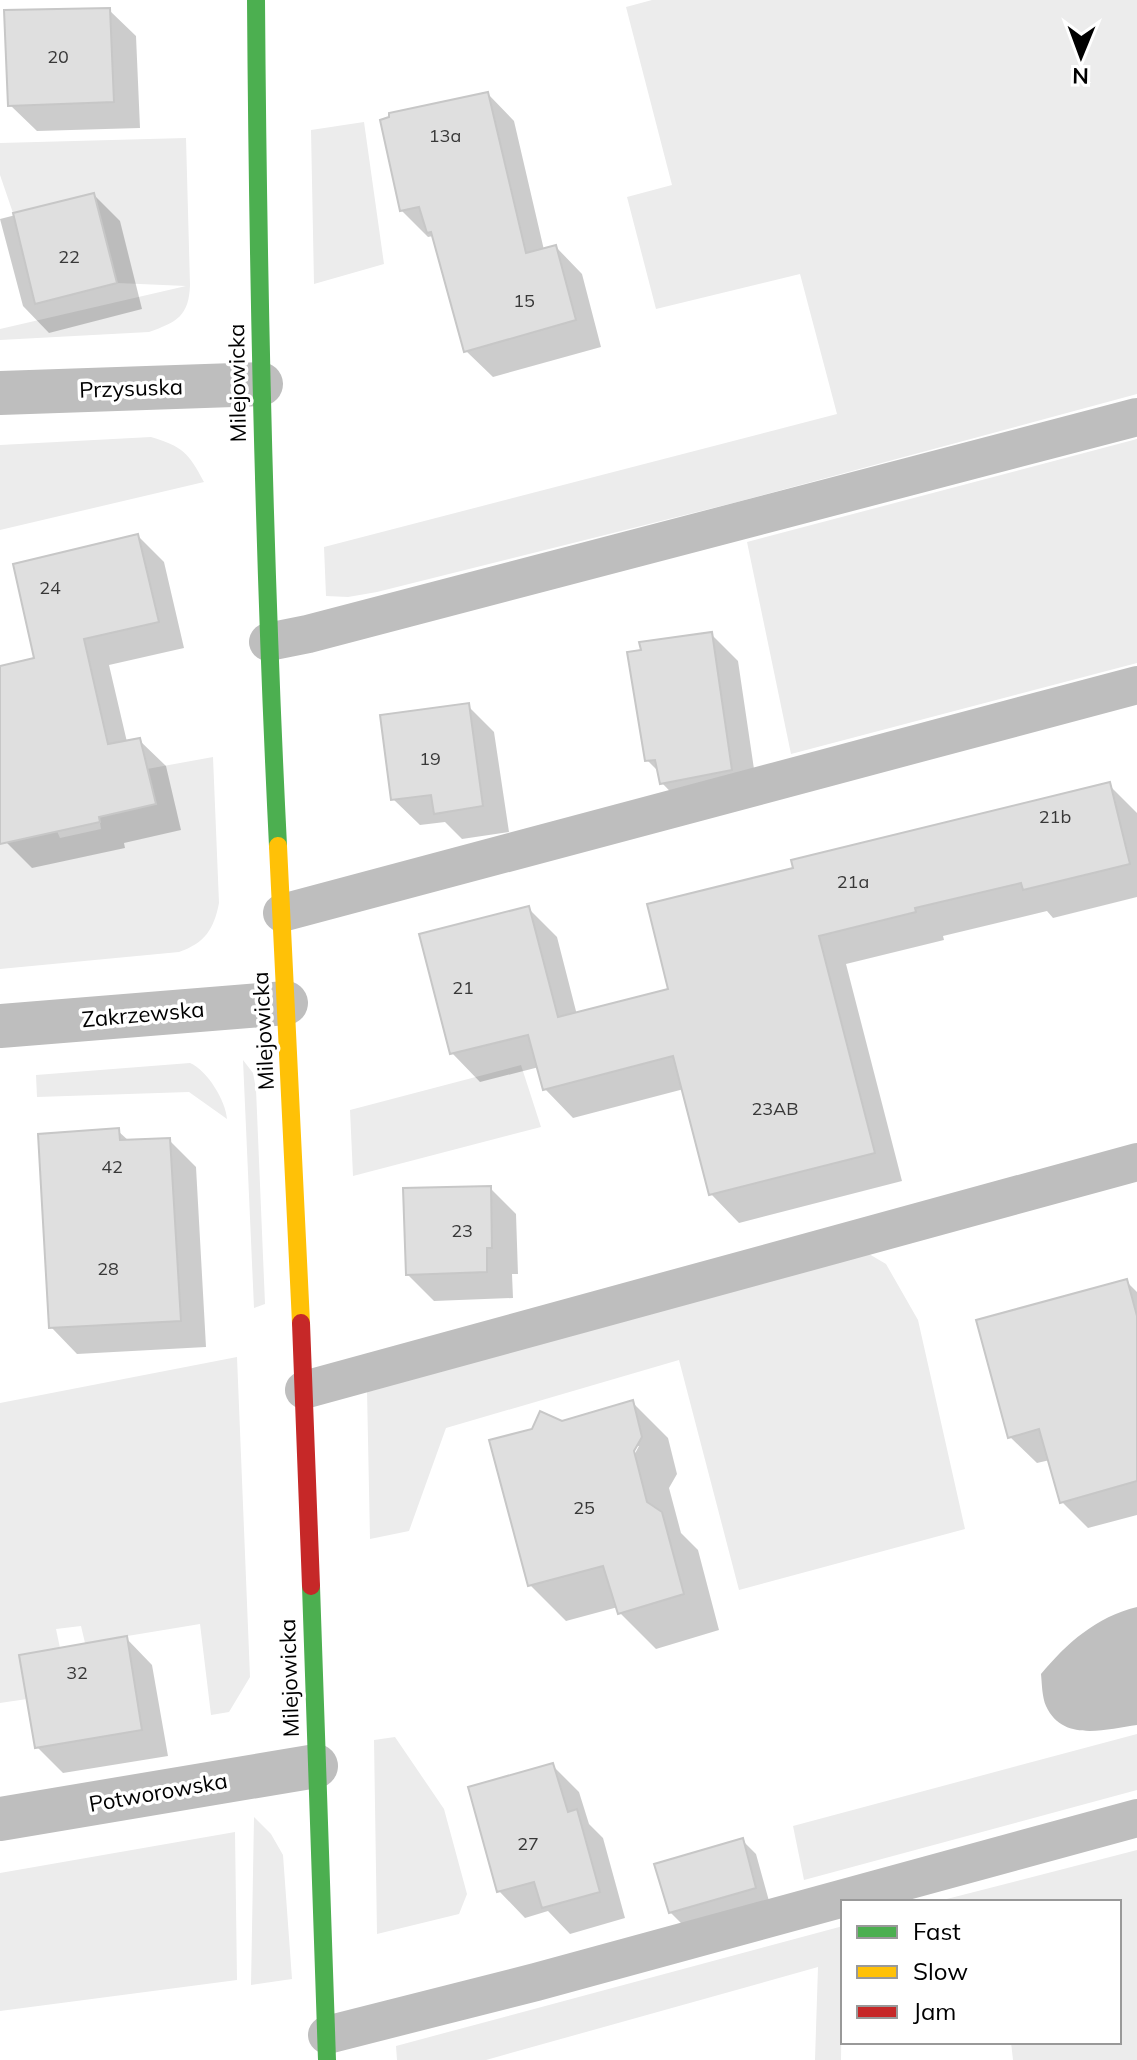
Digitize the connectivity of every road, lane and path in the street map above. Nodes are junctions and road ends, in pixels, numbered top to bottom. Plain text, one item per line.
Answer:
1 (256, 0) edge
2 (261, 384) junction
3 (0, 393) edge
4 (1137, 417) edge
5 (268, 642) junction
6 (1137, 685) edge
7 (282, 913) junction
8 (286, 1003) junction
9 (0, 1026) edge
10 (1137, 1162) edge
11 (304, 1390) junction
12 (316, 1766) junction
13 (1137, 1818) edge
14 (0, 1819) edge
15 (327, 2048) edge

1 - 2 street, Milejowicka
2 - 3 street, Przysuska
2 - 5 street, Milejowicka
4 - 5 lane
5 - 7 street, Milejowicka
6 - 7 lane
7 - 8 street, Milejowicka
8 - 9 street, Zakrzewska
8 - 11 street, Milejowicka
10 - 11 lane
11 - 12 street, Milejowicka
12 - 14 street, Potworowska
12 - 15 street, Milejowicka
13 - 15 lane

